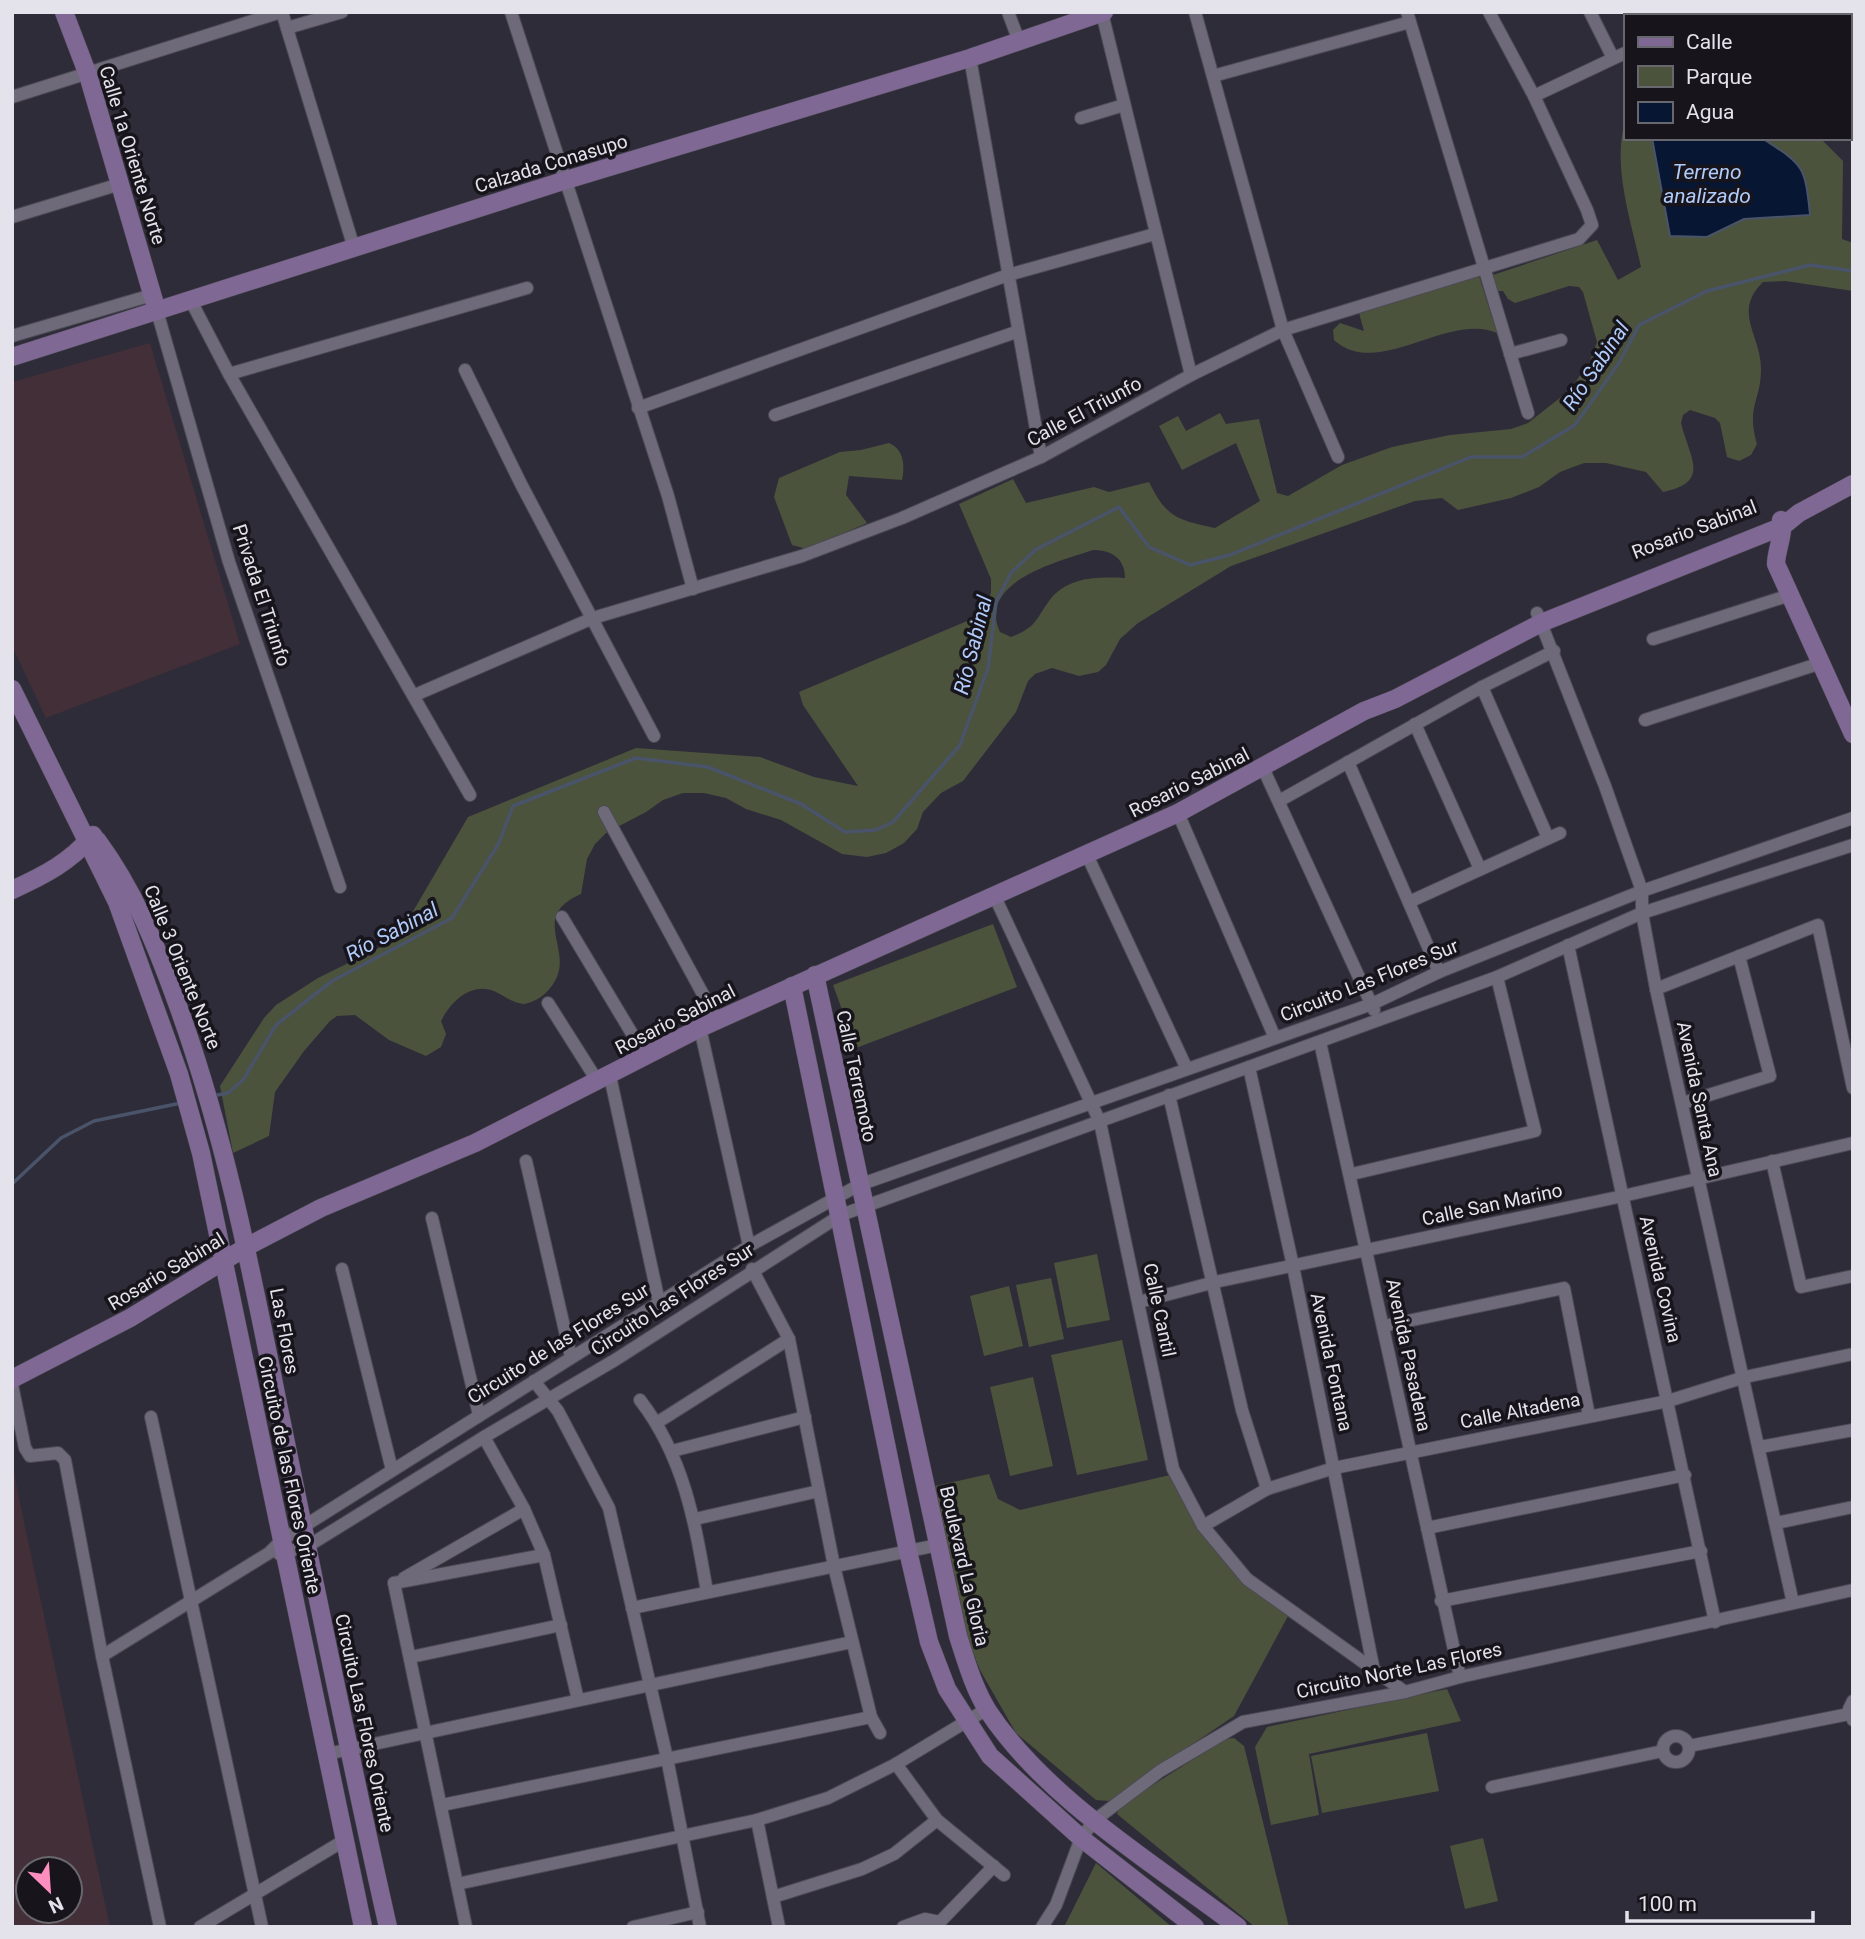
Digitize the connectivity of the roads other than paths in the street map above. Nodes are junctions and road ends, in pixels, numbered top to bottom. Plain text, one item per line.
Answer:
1 (64, 12) edge
2 (282, 12) edge
3 (342, 12) edge
4 (511, 12) edge
5 (1009, 12) edge
6 (1195, 12) edge
7 (1489, 12) edge
8 (1590, 12) edge
9 (1103, 13) edge
10 (1409, 17) edge
11 (287, 28) junction
12 (1019, 41) junction
13 (1619, 56) edge
14 (970, 58) junction
15 (88, 75) junction
16 (1213, 76) junction
17 (1534, 96) junction
18 (12, 97) edge
19 (1125, 105) junction
20 (1081, 118) dead end
21 (564, 181) junction
22 (120, 184) junction
23 (12, 217) edge
24 (1155, 234) junction
25 (354, 248) junction
26 (1483, 267) junction
27 (1008, 275) junction
28 (527, 288) dead end
29 (191, 301) junction
30 (155, 303) junction
31 (1283, 330) junction
32 (1016, 331) junction
33 (12, 336) edge
34 (1561, 340) dead end
35 (1510, 354) junction
36 (12, 357) edge
37 (465, 370) dead end
38 (229, 374) junction
39 (1191, 375) junction
40 (638, 408) junction
41 (1528, 413) dead end
42 (775, 415) dead end
43 (1041, 457) junction
44 (1338, 457) dead end
45 (1853, 484) edge
46 (1782, 522) junction
47 (1739, 540) junction
48 (1776, 564) junction
49 (693, 589) junction
50 (1790, 595) junction
51 (593, 618) junction
52 (1539, 618) junction
53 (1653, 639) dead end
54 (1553, 651) junction
55 (1821, 663) junction
56 (1482, 687) junction
57 (12, 689) edge
58 (415, 695) junction
59 (1645, 720) dead end
60 (1415, 724) junction
61 (1853, 734) edge
62 (654, 736) dead end
63 (1348, 762) junction
64 (1263, 768) junction
65 (470, 795) dead end
66 (1279, 802) junction
67 (604, 812) dead end
68 (1178, 813) junction
69 (1853, 818) edge
70 (91, 837) junction
71 (1853, 845) edge
72 (1087, 855) junction
73 (1480, 869) junction
74 (340, 887) dead end
75 (12, 890) edge
76 (1642, 891) junction
77 (995, 897) junction
78 (1409, 902) junction
79 (1642, 913) junction
80 (562, 917) dead end
81 (155, 943) junction
82 (1567, 946) junction
83 (136, 952) junction
84 (1739, 956) junction
85 (1439, 972) junction
86 (815, 975) junction
87 (1497, 976) junction
88 (792, 986) junction
89 (1656, 989) junction
90 (548, 1003) dead end
91 (1372, 1004) junction
92 (717, 1020) junction
93 (1378, 1020) junction
94 (700, 1028) junction
95 (1275, 1038) junction
96 (1320, 1042) junction
97 (646, 1057) junction
98 (1186, 1067) junction
99 (1249, 1067) junction
100 (179, 1074) joint
101 (604, 1079) junction
102 (1853, 1088) edge
103 (1170, 1095) junction
104 (1089, 1103) junction
105 (1683, 1103) junction
106 (1100, 1122) junction
107 (222, 1142) joint
108 (1853, 1143) edge
109 (526, 1161) dead end
110 (1772, 1161) junction
111 (1352, 1174) junction
112 (1697, 1178) junction
113 (859, 1185) junction
114 (836, 1195) junction
115 (1623, 1196) junction
116 (864, 1206) junction
117 (841, 1215) junction
118 (432, 1218) dead end
119 (248, 1246) junction
120 (749, 1247) junction
121 (1366, 1250) junction
122 (224, 1260) junction
123 (1293, 1266) junction
124 (342, 1269) dead end
125 (752, 1269) junction
126 (1853, 1276) edge
127 (1214, 1282) junction
128 (659, 1302) junction
129 (1139, 1302) junction
130 (1384, 1326) junction
131 (789, 1339) junction
132 (1853, 1354) edge
133 (571, 1357) junction
134 (1745, 1377) junction
135 (12, 1379) edge
136 (534, 1381) junction
137 (12, 1385) edge
138 (548, 1400) junction
139 (640, 1400) dead end
140 (1668, 1401) junction
141 (479, 1415) junction
142 (1589, 1416) junction
143 (151, 1417) dead end
144 (805, 1417) junction
145 (657, 1422) junction
146 (1853, 1430) edge
147 (484, 1437) junction
148 (1760, 1447) junction
149 (672, 1451) junction
150 (1410, 1452) junction
151 (1334, 1468) junction
152 (392, 1470) junction
153 (1685, 1475) junction
154 (1267, 1489) junction
155 (819, 1491) junction
156 (1853, 1507) edge
157 (524, 1508) junction
158 (695, 1519) junction
159 (1776, 1523) junction
160 (1202, 1526) junction
161 (303, 1528) junction
162 (1427, 1528) junction
163 (938, 1545) junction
164 (308, 1546) junction
165 (279, 1549) junction
166 (908, 1550) junction
167 (1701, 1551) junction
168 (544, 1555) junction
169 (834, 1566) junction
170 (394, 1583) junction
171 (1853, 1590) edge
172 (707, 1592) junction
173 (192, 1600) junction
174 (1441, 1601) junction
175 (1793, 1603) junction
176 (632, 1608) junction
177 (1715, 1622) junction
178 (561, 1625) junction
179 (852, 1642) junction
180 (102, 1656) junction
181 (411, 1657) junction
182 (1373, 1666) junction
183 (1460, 1676) junction
184 (650, 1686) junction
185 (1405, 1692) junction
186 (578, 1700) junction
187 (987, 1709) junction
188 (1852, 1712) edge
189 (871, 1717) junction
190 (966, 1722) junction
191 (425, 1733) junction
192 (880, 1733) dead end
193 (347, 1749) junction
194 (327, 1754) junction
195 (667, 1758) junction
196 (896, 1764) junction
197 (1492, 1787) dead end
198 (442, 1805) junction
199 (757, 1820) junction
200 (1095, 1820) junction
201 (937, 1821) junction
202 (681, 1836) junction
203 (1081, 1838) junction
204 (345, 1840) junction
205 (993, 1866) junction
206 (1004, 1875) dead end
207 (457, 1884) junction
208 (255, 1896) junction
209 (773, 1897) junction
210 (698, 1912) junction
211 (937, 1925) edge
212 (160, 1927) edge
213 (200, 1927) edge
214 (262, 1927) edge
215 (363, 1927) edge
216 (388, 1927) edge
217 (466, 1927) edge
218 (633, 1927) edge
219 (701, 1927) edge
220 (779, 1927) edge
221 (903, 1927) edge
222 (1042, 1927) edge
223 (1195, 1927) edge
224 (1238, 1927) edge

1 - 15 street, Calle 1a Oriente Norte
2 - 11 street
2 - 15 street
3 - 11 street
4 - 21 street
5 - 12 street
6 - 16 street
7 - 17 street
8 - 13 street
9 - 12 street, Calzada Conasupo
9 - 19 street
10 - 16 street
10 - 26 street
11 - 25 street
12 - 14 street, Calzada Conasupo
13 - 17 street
14 - 21 street, Calzada Conasupo
14 - 27 street
15 - 18 street
15 - 22 street, Calle 1a Oriente Norte
16 - 31 street
17 - 26 street, Calle El Triunfo
19 - 20 street
19 - 24 street
21 - 25 street, Calzada Conasupo
21 - 40 street
22 - 23 street
22 - 30 street, Calle 1a Oriente Norte
24 - 27 street
24 - 39 street
25 - 29 street, Calzada Conasupo
26 - 31 street, Calle El Triunfo
26 - 35 street
27 - 32 street
27 - 40 street
28 - 38 street
29 - 30 street, Calzada Conasupo
29 - 38 street
30 - 33 street
30 - 36 street, Calzada Conasupo
30 - 74 street, Privada El Triunfo
31 - 39 street, Calle El Triunfo
31 - 44 street
32 - 42 street
32 - 43 street
34 - 35 street
35 - 41 street
37 - 51 street
38 - 58 street
39 - 43 street, Calle El Triunfo
40 - 49 street
43 - 49 street, Calle El Triunfo
45 - 46 street, Rosario Sabinal
46 - 47 street, Rosario Sabinal
46 - 48 street
47 - 48 street
47 - 52 street, Rosario Sabinal
48 - 50 street
49 - 51 street, Calle El Triunfo
50 - 53 street
50 - 55 street
51 - 58 street, Calle El Triunfo
51 - 62 street
52 - 54 street, Avenida Santa Ana
52 - 64 street, Rosario Sabinal
54 - 56 street
54 - 76 street, Avenida Santa Ana
55 - 59 street
55 - 61 street
56 - 60 street
56 - 73 street
57 - 70 street, Calle 3 Oriente Norte
58 - 65 street
60 - 63 street
60 - 73 street
63 - 66 street
63 - 78 street
64 - 66 street
64 - 68 street, Rosario Sabinal
66 - 91 street
67 - 92 street
68 - 72 street, Rosario Sabinal
68 - 95 street
69 - 76 street, Circuito Las Flores Sur
70 - 75 street
70 - 81 street, Calle 3 Oriente Norte
70 - 83 street, Calle 3 Oriente Norte
71 - 79 street
72 - 77 street, Rosario Sabinal
72 - 98 street
73 - 78 street
76 - 79 street, Avenida Santa Ana
76 - 85 street, Circuito Las Flores Sur
77 - 86 street, Rosario Sabinal
77 - 104 street, Calle Cantil
78 - 85 street
79 - 82 street
79 - 89 street, Avenida Santa Ana
80 - 97 street
81 - 83 street
81 - 107 street, Calle 3 Oriente Norte
82 - 87 street
82 - 115 street, Avenida Covina
83 - 100 street, Calle 3 Oriente Norte
84 - 89 street
84 - 102 street
84 - 105 street
85 - 91 street, Circuito Las Flores Sur
86 - 88 street, Rosario Sabinal
86 - 113 street, Calle Terremoto
87 - 93 street
87 - 111 street
88 - 92 street, Rosario Sabinal
88 - 114 street
89 - 105 street, Avenida Santa Ana
90 - 101 street
91 - 93 street
91 - 95 street, Circuito Las Flores Sur
92 - 94 street, Rosario Sabinal
93 - 96 street, Circuito Las Flores Sur
94 - 97 street, Rosario Sabinal
94 - 120 street
95 - 98 street, Circuito Las Flores Sur
96 - 99 street, Circuito Las Flores Sur
96 - 111 street, Avenida Pasadena
97 - 101 street, Rosario Sabinal
98 - 104 street, Circuito Las Flores Sur
99 - 103 street, Circuito Las Flores Sur
99 - 123 street, Avenida Fontana
100 - 122 street, Circuito de las Flores Oriente
101 - 119 street, Rosario Sabinal
101 - 128 street
103 - 106 street, Circuito Las Flores Sur
103 - 127 street
104 - 106 street, Calle Cantil
104 - 113 street, Circuito Las Flores Sur
105 - 112 street, Avenida Santa Ana
106 - 116 street, Circuito Las Flores Sur
106 - 129 street, Calle Cantil
107 - 119 street, Las Flores
108 - 110 street, Calle San Marino
109 - 133 street
110 - 112 street, Calle San Marino
110 - 126 street
111 - 121 street, Avenida Pasadena
112 - 115 street, Calle San Marino
112 - 134 street, Avenida Santa Ana
113 - 114 street, Circuito de las Flores Sur
113 - 116 street, Boulevard La Gloria
114 - 117 street
114 - 120 street, Circuito de las Flores Sur
115 - 121 street, Calle San Marino
115 - 140 street, Avenida Covina
116 - 117 street, Circuito Las Flores Sur
116 - 163 street, Boulevard La Gloria
117 - 125 street, Circuito Las Flores Sur
117 - 166 street
118 - 141 street
119 - 122 street, Rosario Sabinal
119 - 161 street, Las Flores
120 - 128 street, Circuito de las Flores Sur
121 - 123 street, Calle San Marino
121 - 130 street, Avenida Pasadena
122 - 135 street, Rosario Sabinal
122 - 165 street, Circuito de las Flores Oriente
123 - 127 street, Calle San Marino
123 - 151 street, Avenida Fontana
124 - 152 street
125 - 131 street
125 - 138 street, Circuito Las Flores Sur
127 - 129 street, Calle San Marino
127 - 154 street
128 - 133 street, Circuito de las Flores Sur
129 - 160 street, Calle Cantil
130 - 142 street
130 - 150 street, Avenida Pasadena
131 - 144 street
131 - 145 street
132 - 134 street, Calle Altadena
133 - 136 street, Circuito de las Flores Sur
134 - 140 street, Calle Altadena
134 - 148 street, Avenida Santa Ana
136 - 138 street
136 - 141 street, Circuito de las Flores Sur
137 - 180 street
138 - 147 street, Circuito Las Flores Sur
138 - 176 street
139 - 145 street
140 - 142 street, Calle Altadena
140 - 153 street, Avenida Covina
141 - 152 street, Circuito de las Flores Sur
142 - 150 street, Calle Altadena
143 - 173 street
144 - 149 street
144 - 155 street
145 - 149 street
146 - 148 street
147 - 157 street
147 - 164 street, Circuito Las Flores Sur
148 - 159 street, Avenida Santa Ana
149 - 158 street
150 - 151 street, Calle Altadena
150 - 162 street, Avenida Pasadena
151 - 154 street, Calle Altadena
151 - 182 street, Avenida Fontana
152 - 161 street, Circuito de las Flores Sur
153 - 162 street
153 - 167 street, Avenida Covina
154 - 160 street, Calle Altadena
155 - 158 street
155 - 169 street
156 - 159 street
157 - 168 street
157 - 170 street
158 - 172 street
159 - 175 street, Avenida Santa Ana
160 - 182 street, Calle Cantil
161 - 164 street, Circuito Las Flores Oriente
161 - 165 street, Circuito de las Flores Sur
162 - 174 street, Avenida Pasadena
163 - 166 street
163 - 187 street, Boulevard La Gloria
164 - 165 street, Circuito Las Flores Sur
164 - 193 street, Circuito Las Flores Oriente
165 - 173 street
165 - 194 street, Circuito de las Flores Oriente
166 - 169 street
166 - 190 street
167 - 174 street
167 - 177 street, Avenida Covina
168 - 170 street
168 - 178 street
169 - 172 street
169 - 179 street
170 - 181 street
171 - 175 street, Circuito Norte Las Flores
172 - 176 street
173 - 180 street
173 - 208 street
174 - 183 street, Avenida Pasadena
175 - 177 street, Circuito Norte Las Flores
176 - 184 street
177 - 183 street, Circuito Norte Las Flores
178 - 181 street
178 - 186 street
179 - 184 street
179 - 189 street
180 - 212 street
181 - 191 street
182 - 185 street, Calle Cantil
183 - 185 street, Circuito Norte Las Flores
184 - 186 street
184 - 195 street
185 - 200 street, Circuito Norte Las Flores
186 - 191 street
187 - 190 street
187 - 200 street, Boulevard La Gloria
188 - 197 street
189 - 192 street
189 - 195 street
190 - 196 street
190 - 203 street
191 - 193 street
191 - 198 street
193 - 194 street
193 - 216 street, Circuito Las Flores Oriente
194 - 204 street, Circuito de las Flores Oriente
195 - 198 street
195 - 202 street
196 - 199 street
196 - 201 street
198 - 207 street
199 - 202 street
199 - 209 street
200 - 203 street, Circuito Norte Las Flores
200 - 224 street, Boulevard La Gloria
201 - 205 street
201 - 209 street
202 - 207 street
202 - 210 street
203 - 222 street, Circuito Norte Las Flores
203 - 223 street
204 - 208 street
204 - 215 street, Circuito de las Flores Oriente
205 - 206 street
205 - 211 street
207 - 217 street
208 - 213 street
208 - 214 street
209 - 220 street
210 - 218 street
210 - 219 street
211 - 221 street

